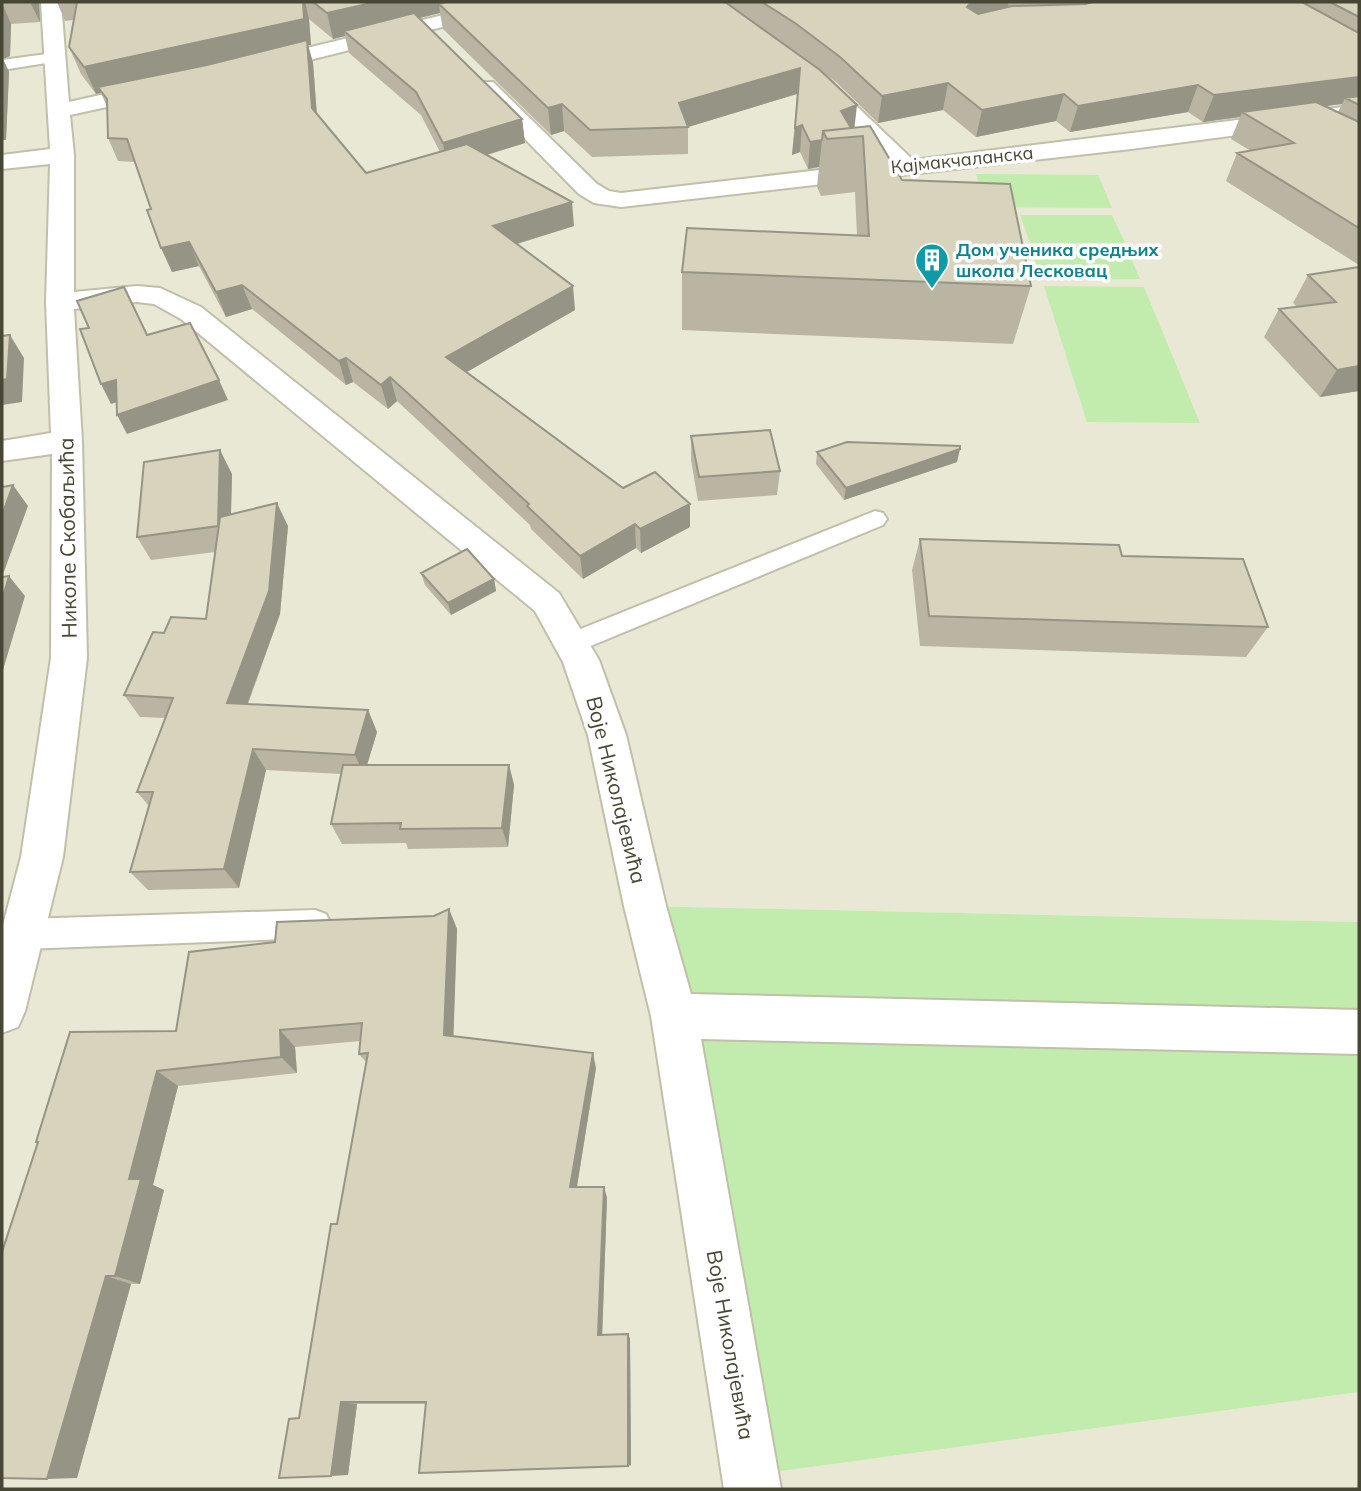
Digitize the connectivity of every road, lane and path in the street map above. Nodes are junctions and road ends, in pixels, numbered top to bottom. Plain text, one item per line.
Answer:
1 (51, 2) edge
2 (520, 2) edge
3 (424, 26) junction
4 (443, 45) edge
5 (54, 58) junction
6 (2, 65) edge
7 (801, 69) edge
8 (239, 71) edge
9 (472, 74) edge
10 (174, 86) edge
11 (57, 111) junction
12 (1359, 112) edge
13 (62, 155) junction
14 (2, 162) edge
15 (906, 166) junction
16 (60, 302) junction
17 (67, 441) junction
18 (2, 451) edge
19 (875, 519) dead end
20 (572, 643) junction
21 (345, 923) edge
22 (24, 934) junction
23 (2, 1011) edge
24 (674, 1016) junction
25 (1359, 1032) edge
26 (752, 1489) edge

1 - 5 street, Николе Скобаљића
2 - 3 street
3 - 4 street
3 - 8 street
5 - 6 lane
5 - 11 street, Николе Скобаљића
7 - 15 street
9 - 15 street, Кајмакчаланска
10 - 11 street
11 - 13 street, Николе Скобаљића
12 - 15 street, Кајмакчаланска
13 - 14 street
13 - 16 street, Николе Скобаљића
16 - 17 street, Николе Скобаљића
16 - 20 street, Воје Николајевића
17 - 18 street
17 - 22 street, Николе Скобаљића
19 - 20 lane
20 - 24 street, Воје Николајевића
21 - 22 lane
22 - 23 street, Николе Скобаљића
24 - 25 street
24 - 26 street, Воје Николајевића

